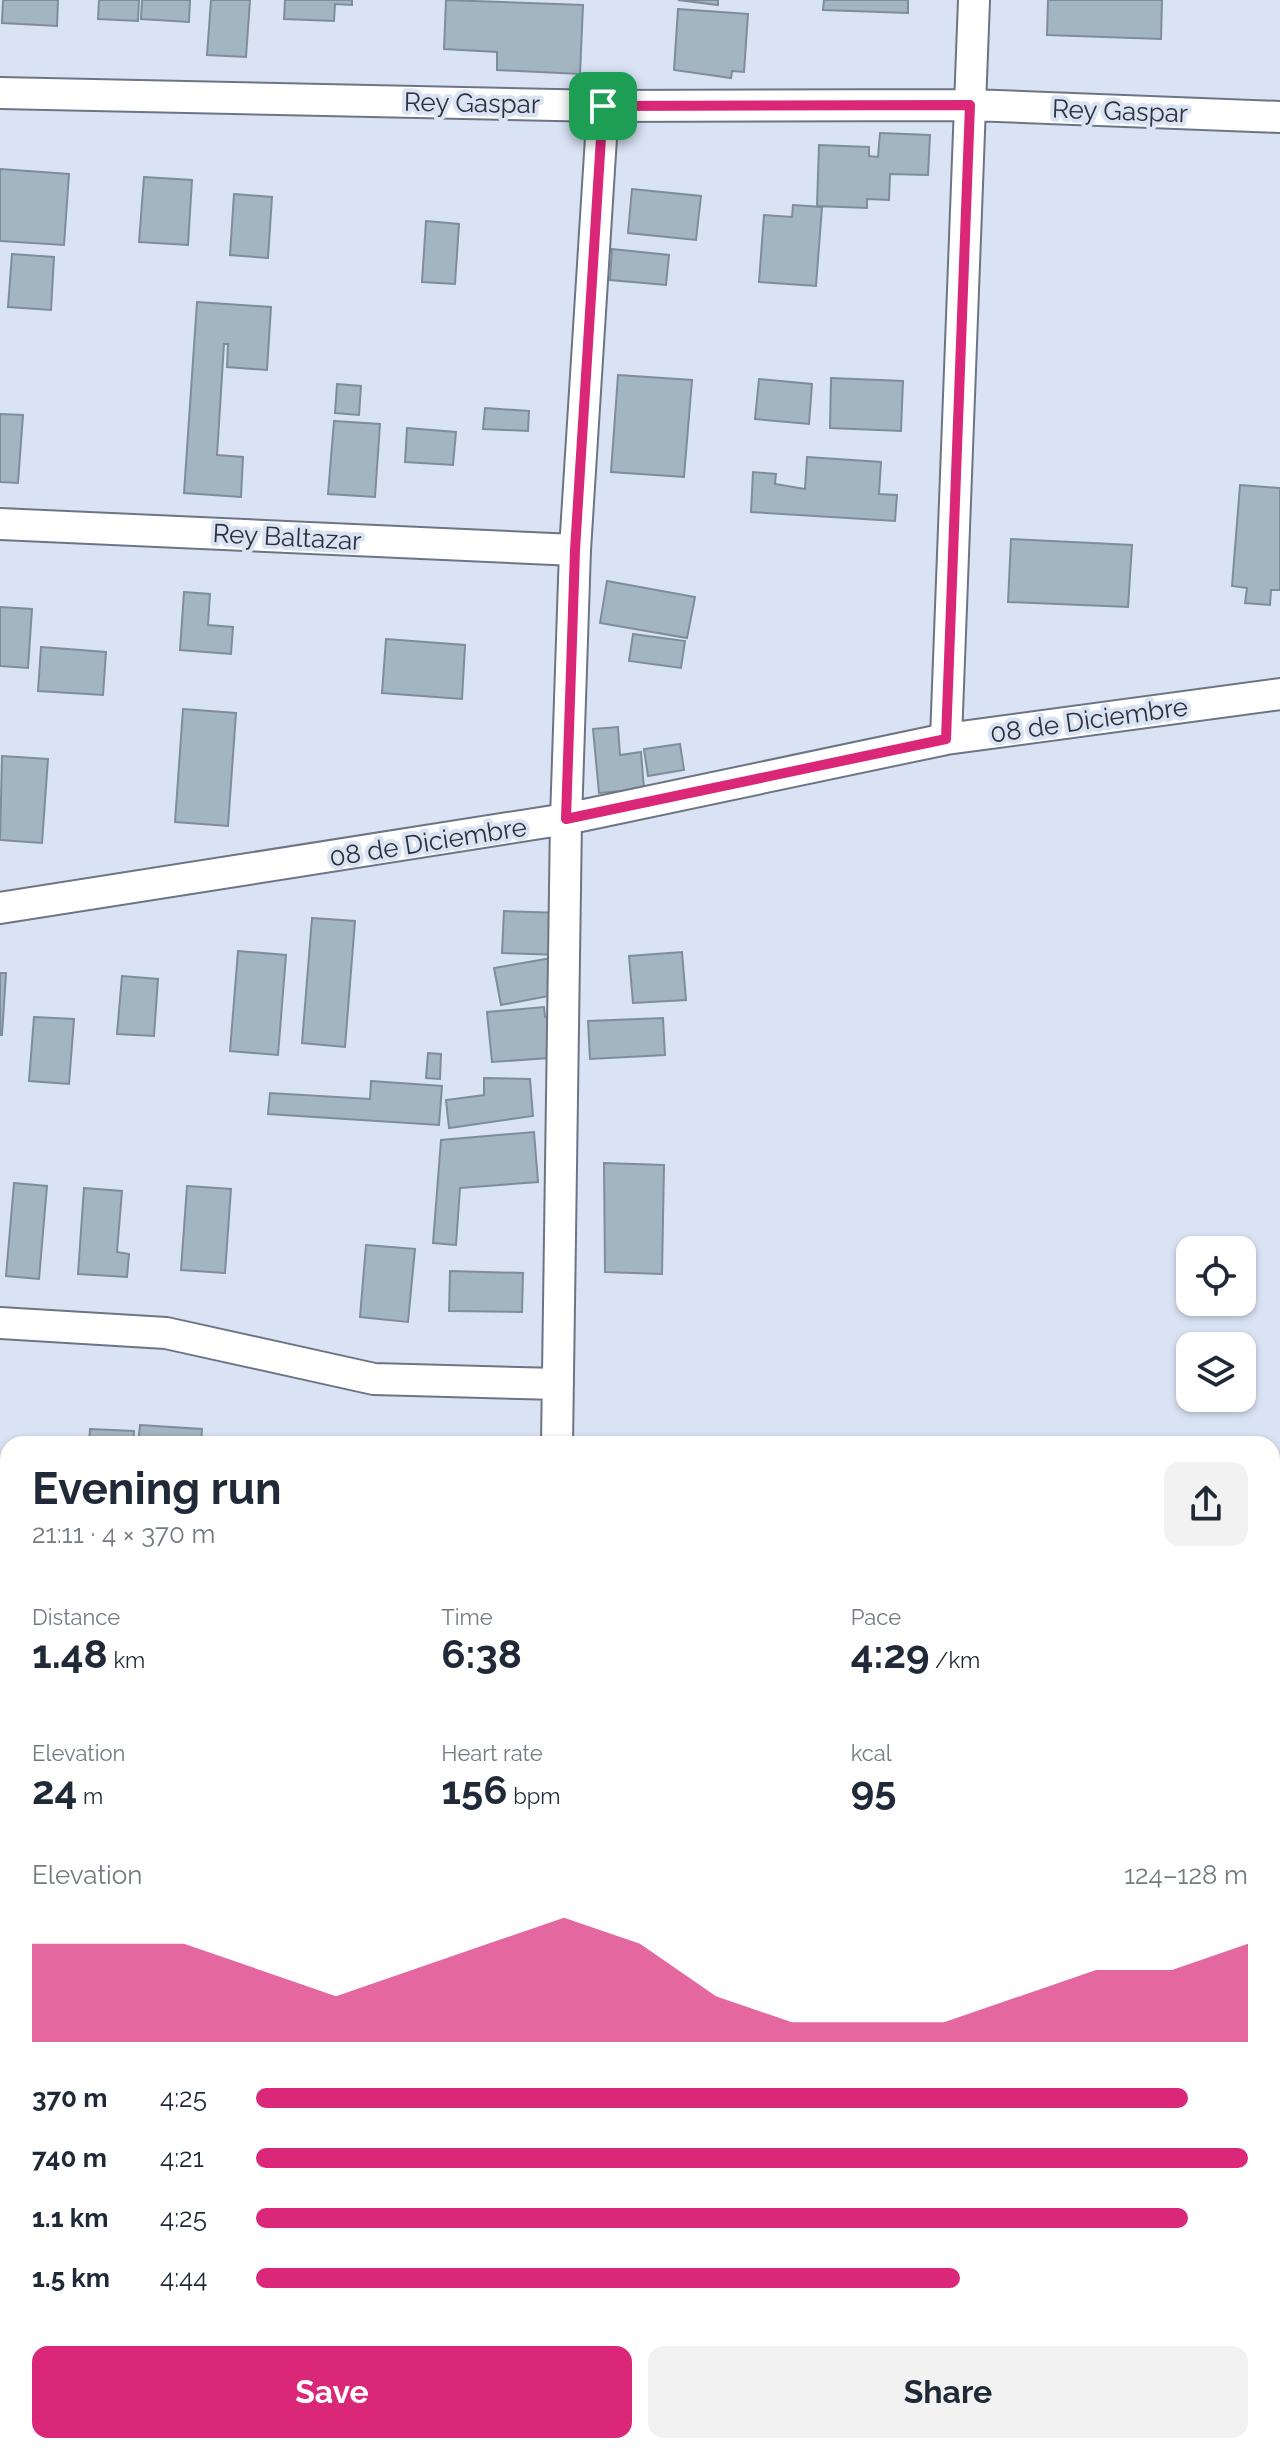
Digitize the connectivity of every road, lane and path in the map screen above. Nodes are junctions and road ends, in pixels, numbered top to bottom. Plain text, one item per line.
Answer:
1 (974, 0) edge
2 (0, 93) edge
3 (970, 105) junction
4 (603, 106) junction
5 (1280, 117) edge
6 (0, 524) edge
7 (575, 550) junction
8 (1280, 694) edge
9 (946, 739) junction
10 (566, 819) junction
11 (0, 908) edge
12 (0, 1323) edge
13 (558, 1384) junction
14 (557, 1436) edge

1 - 3 street
2 - 4 street, Rey Gaspar
3 - 4 street, Rey Gaspar
3 - 5 street, Rey Gaspar
3 - 9 street
4 - 7 street
6 - 7 street, Rey Baltazar
7 - 10 street
8 - 9 street, 08 de Diciembre
9 - 10 street, 08 de Diciembre
10 - 11 street, 08 de Diciembre
10 - 13 street
12 - 13 street
13 - 14 street

